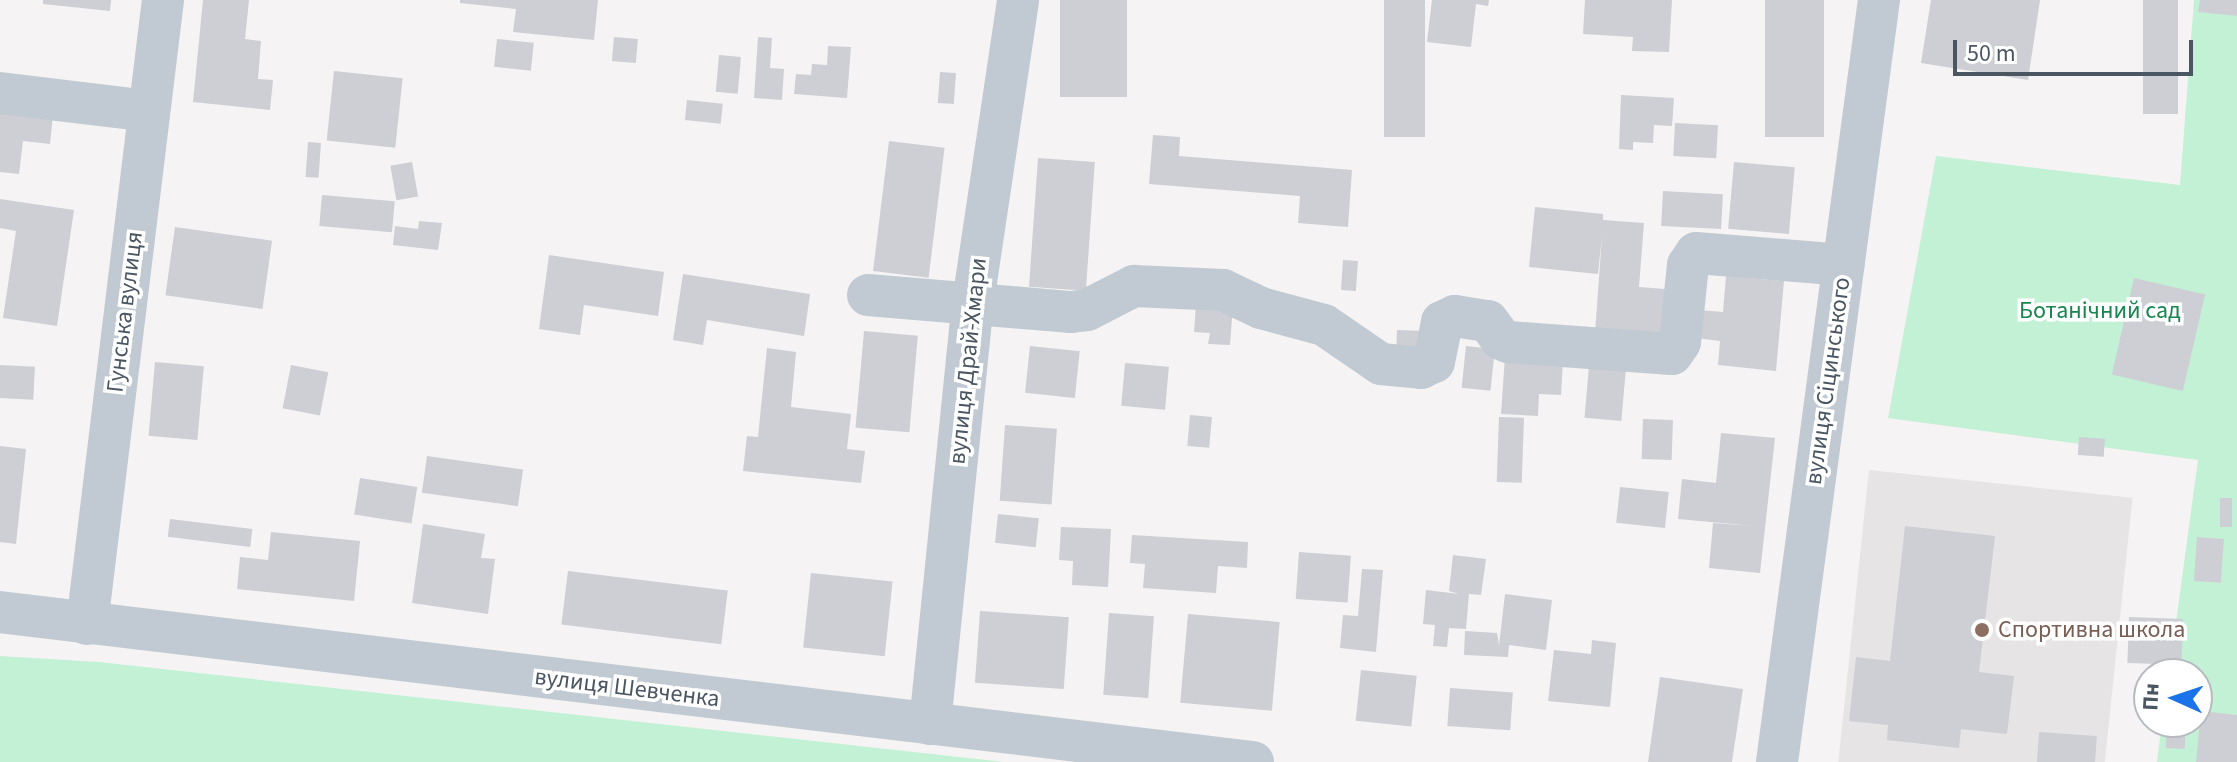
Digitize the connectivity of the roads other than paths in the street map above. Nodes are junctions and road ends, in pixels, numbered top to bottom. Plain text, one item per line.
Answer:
1 (163, 0) edge
2 (1018, 0) edge
3 (1879, 0) edge
4 (0, 93) edge
5 (149, 111) junction
6 (1844, 265) junction
7 (868, 295) dead end
8 (973, 302) junction
9 (0, 612) edge
10 (87, 624) junction
11 (930, 724) junction
12 (1253, 762) edge
13 (1777, 762) edge

1 - 5 street, Гунська вулиця
2 - 8 street, вулиця Драй-Хмари
3 - 6 street, вулиця Сіцинського
4 - 5 street
5 - 10 street, Гунська вулиця
6 - 8 street
6 - 13 street, вулиця Сіцинського
7 - 8 street
8 - 11 street, вулиця Драй-Хмари
9 - 10 street, вулиця Шевченка
10 - 11 street, вулиця Шевченка
11 - 12 street, вулиця Шевченка

